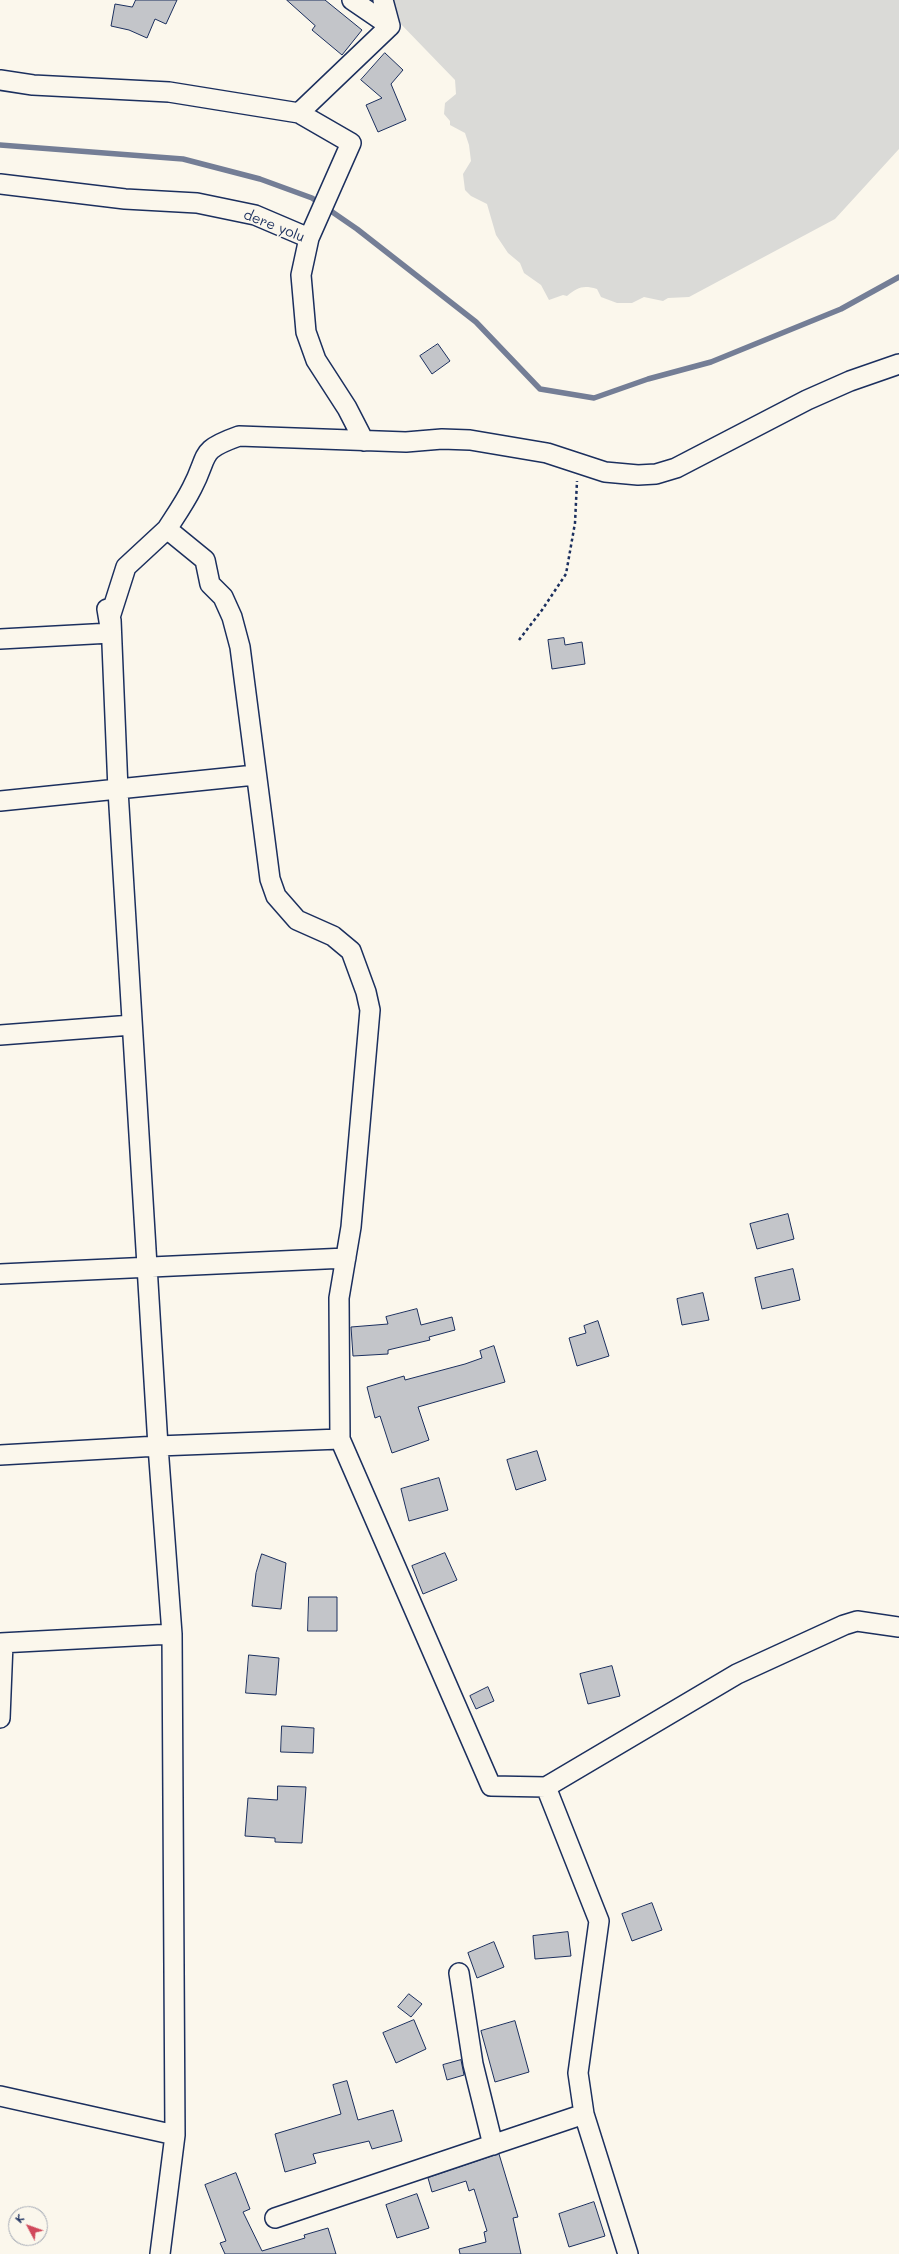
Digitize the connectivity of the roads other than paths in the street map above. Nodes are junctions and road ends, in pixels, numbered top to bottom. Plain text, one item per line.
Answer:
1 (352, 0) edge
2 (383, 0) edge
3 (390, 26) junction
4 (0, 80) edge
5 (300, 113) junction
6 (0, 184) edge
7 (310, 238) junction
8 (899, 364) edge
9 (364, 441) junction
10 (167, 529) junction
11 (112, 633) junction
12 (0, 638) edge
13 (255, 775) junction
14 (118, 790) junction
15 (0, 801) edge
16 (132, 1025) junction
17 (0, 1035) edge
18 (346, 1258) junction
19 (147, 1266) junction
20 (0, 1274) edge
21 (340, 1439) junction
22 (158, 1446) junction
23 (0, 1455) edge
24 (899, 1627) edge
25 (172, 1634) junction
26 (1, 1643) edge
27 (0, 1718) edge
28 (546, 1787) junction
29 (459, 1972) dead end
30 (0, 2096) edge
31 (584, 2114) junction
32 (175, 2135) junction
33 (493, 2145) junction
34 (274, 2218) dead end
35 (160, 2254) edge
36 (628, 2254) edge

1 - 3 street
2 - 3 street
3 - 5 street
4 - 5 street
5 - 7 street
6 - 7 street, dere yolu
7 - 9 street, dere yolu
8 - 9 street
9 - 10 street
10 - 11 street
10 - 13 street
11 - 12 street
11 - 14 street
13 - 14 street
13 - 18 street
14 - 15 street
14 - 16 street
16 - 17 street
16 - 19 street
18 - 19 street
18 - 21 street
19 - 20 street
19 - 22 street
21 - 22 street
21 - 28 street
22 - 23 street
22 - 25 street
24 - 28 street
25 - 26 street
25 - 32 street
26 - 27 street
28 - 31 street
29 - 33 street
30 - 32 street
31 - 33 street
31 - 36 street
32 - 35 street
33 - 34 street

